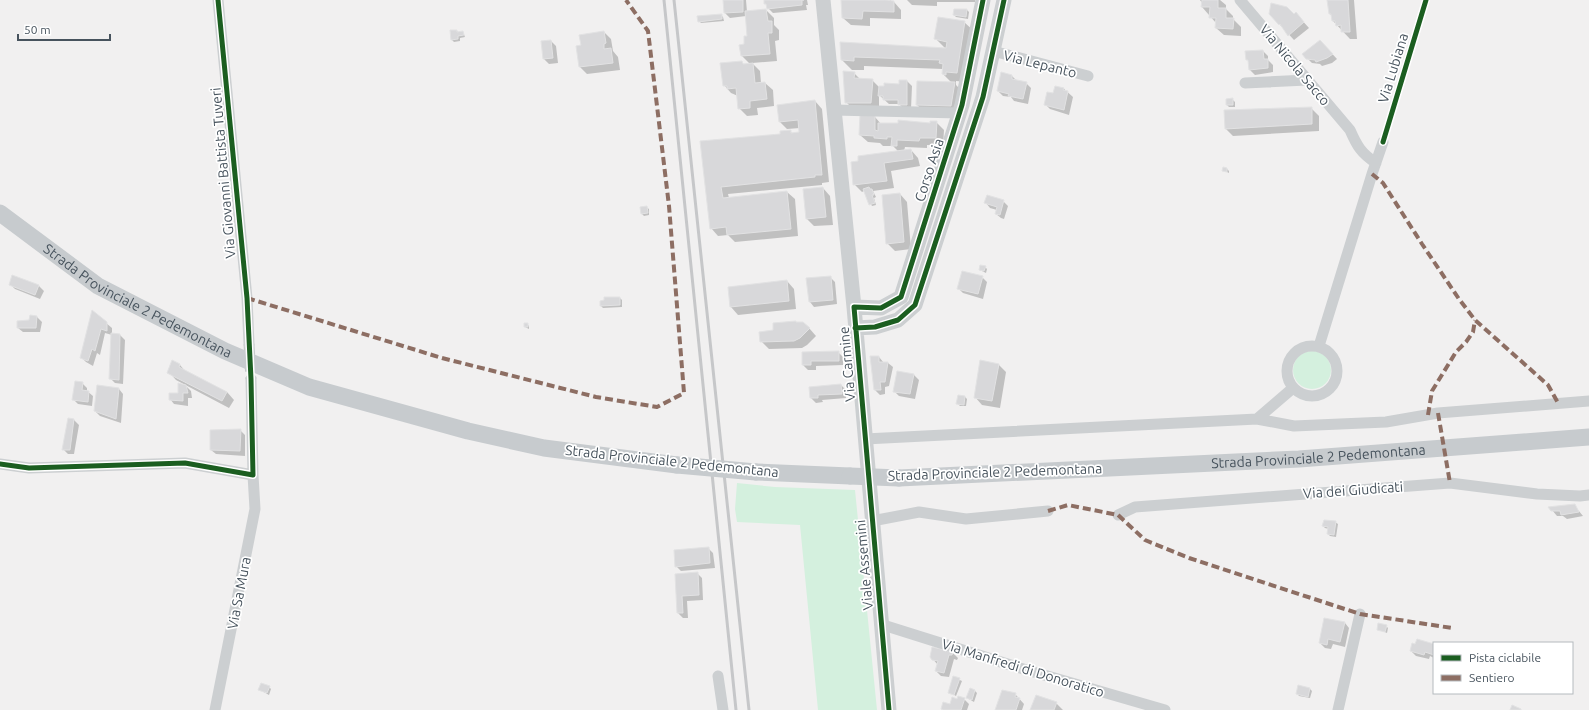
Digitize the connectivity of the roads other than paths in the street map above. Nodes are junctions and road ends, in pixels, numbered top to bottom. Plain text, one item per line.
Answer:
1 (218, 0) edge
2 (823, 0) edge
3 (983, 0) edge
4 (1004, 0) edge
5 (1240, 0) edge
6 (993, 52) junction
7 (1088, 76) dead end
8 (1307, 80) junction
9 (1245, 83) dead end
10 (834, 110) junction
11 (959, 113) junction
12 (1383, 142) dead end
13 (1376, 163) junction
14 (0, 213) edge
15 (854, 307) junction
16 (856, 328) junction
17 (249, 344) tunnel mouth
18 (1319, 346) junction
19 (251, 379) tunnel mouth
20 (1293, 388) junction
21 (1589, 401) edge
22 (864, 419) joint
23 (1257, 419) junction
24 (1589, 436) edge
25 (865, 439) junction
26 (0, 464) edge
27 (253, 475) junction
28 (1589, 495) edge
29 (1048, 511) dead end
30 (1118, 515) dead end
31 (872, 521) junction
32 (1360, 614) dead end
33 (880, 624) junction
34 (718, 676) dead end
35 (215, 710) edge
36 (724, 710) edge
37 (889, 710) edge
38 (1165, 710) edge
39 (1338, 710) edge

1 - 17 street, Via Giovanni Battista Tuveri
2 - 10 street, Via Carmine
3 - 11 street, Corso Asia
4 - 6 street, Corso Asia
5 - 8 street, Via Nicola Sacco
6 - 7 street, Via Lepanto
6 - 16 street, Corso Asia
8 - 9 street
8 - 13 street, Via Nicola Sacco
10 - 11 street
10 - 15 street, Via Carmine
11 - 15 street, Corso Asia
12 - 13 street
13 - 18 street
14 - 24 main road, Strada Provinciale 2 Pedemontana, bridge
15 - 16 street, Via Carmine
16 - 22 street, Via Carmine
18 - 20 street
18 - 20 street
19 - 27 street, Via Sa Mura
20 - 23 street
21 - 23 street
22 - 25 street, Viale Assemini
23 - 25 street
25 - 31 street, Viale Assemini
26 - 27 street
27 - 35 street, Via Sa Mura
28 - 30 street, Via dei Giudicati
29 - 31 street
31 - 33 street, Viale Assemini
32 - 39 street
33 - 37 street, Viale Assemini
33 - 38 street, Via Manfredi di Donoratico
34 - 36 street

